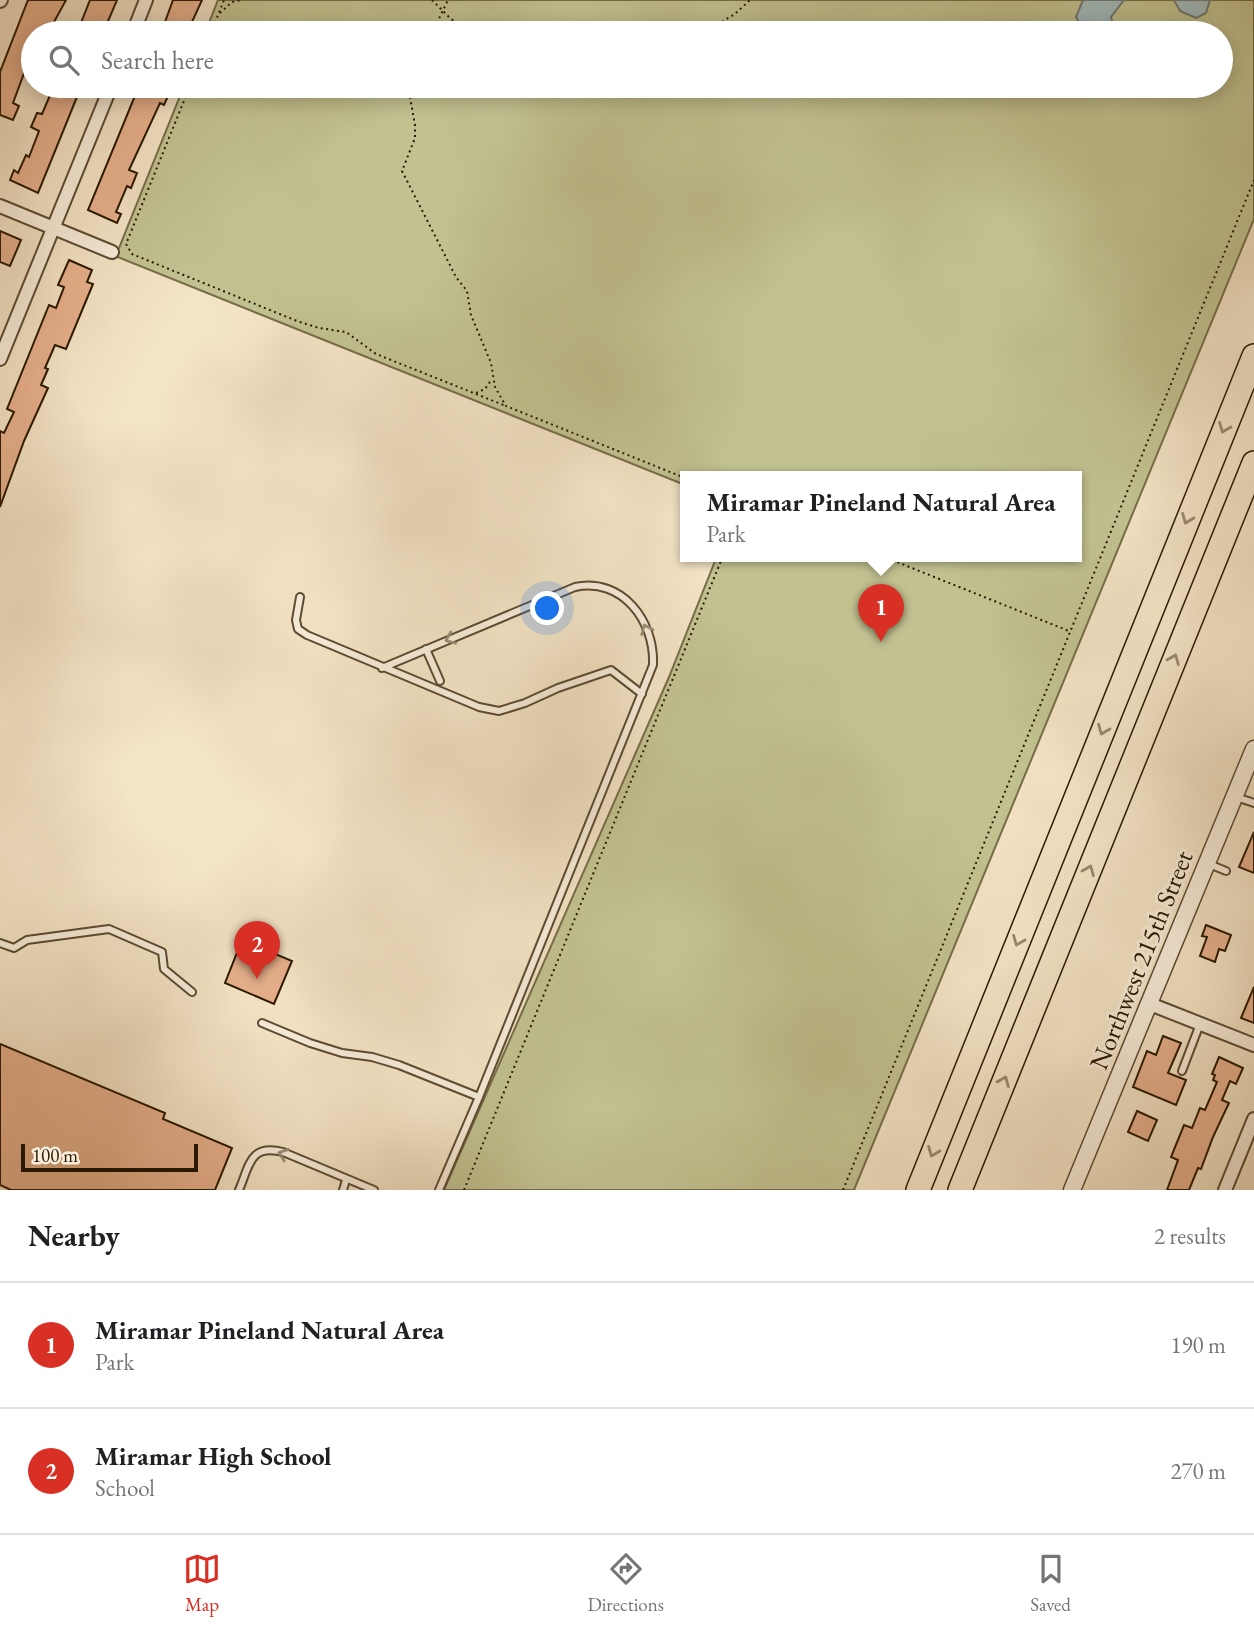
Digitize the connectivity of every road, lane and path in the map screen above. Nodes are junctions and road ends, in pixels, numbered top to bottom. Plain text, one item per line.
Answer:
1 (146, 0) edge
2 (225, 0) edge
3 (241, 0) edge
4 (432, 0) edge
5 (449, 0) edge
6 (750, 0) edge
7 (444, 12) junction
8 (219, 14) junction
9 (138, 21) edge
10 (216, 21) edge
11 (439, 21) edge
12 (457, 21) edge
13 (723, 21) edge
14 (106, 98) edge
15 (185, 98) edge
16 (410, 98) edge
17 (1254, 180) edge
18 (0, 206) edge
19 (53, 228) junction
20 (112, 253) dead end
21 (1254, 356) edge
22 (0, 359) edge
23 (492, 378) junction
24 (475, 394) junction
25 (506, 406) junction
26 (1254, 463) edge
27 (680, 476) edge
28 (721, 562) edge
29 (897, 562) edge
30 (300, 597) dead end
31 (1070, 632) junction
32 (426, 649) junction
33 (382, 667) junction
34 (440, 681) dead end
35 (642, 694) junction
36 (1254, 749) edge
37 (1235, 796) junction
38 (1254, 803) edge
39 (1207, 864) junction
40 (1226, 871) dead end
41 (0, 943) edge
42 (191, 992) dead end
43 (1150, 1004) junction
44 (262, 1023) dead end
45 (1200, 1024) junction
46 (1254, 1045) edge
47 (1182, 1071) dead end
48 (479, 1097) junction
49 (1254, 1119) edge
50 (346, 1180) junction
51 (239, 1190) edge
52 (342, 1190) edge
53 (374, 1190) edge
54 (439, 1190) edge
55 (464, 1190) edge
56 (844, 1190) edge
57 (918, 1190) edge
58 (960, 1190) edge
59 (1072, 1190) edge
60 (1225, 1190) edge

1 - 9 street
2 - 8 path
3 - 8 path
4 - 7 path
5 - 7 path
6 - 13 path
7 - 11 path
7 - 12 path
8 - 10 path
14 - 19 street
15 - 24 path
16 - 23 path
17 - 31 path
18 - 19 street
19 - 20 street
19 - 22 street
21 -> 57 highway
23 - 24 path
23 - 25 path
24 - 25 path
25 - 27 path
58 -> 26 highway
28 - 55 path
29 - 31 path
30 - 33 lane
31 - 56 path
32 - 33 lane
32 - 34 lane
35 -> 32 lane
33 - 35 lane
35 - 48 lane
36 - 37 street, Northwest 215th Street
37 - 38 lane
37 - 39 street, Northwest 215th Street
39 - 40 lane
39 - 43 street, Northwest 215th Street
41 - 42 lane
43 - 45 street
43 - 59 street, Northwest 215th Street
44 - 48 lane
45 - 46 street
45 - 47 lane
48 - 54 lane
49 - 60 street
50 -> 51 lane
50 - 52 lane
50 - 53 lane

